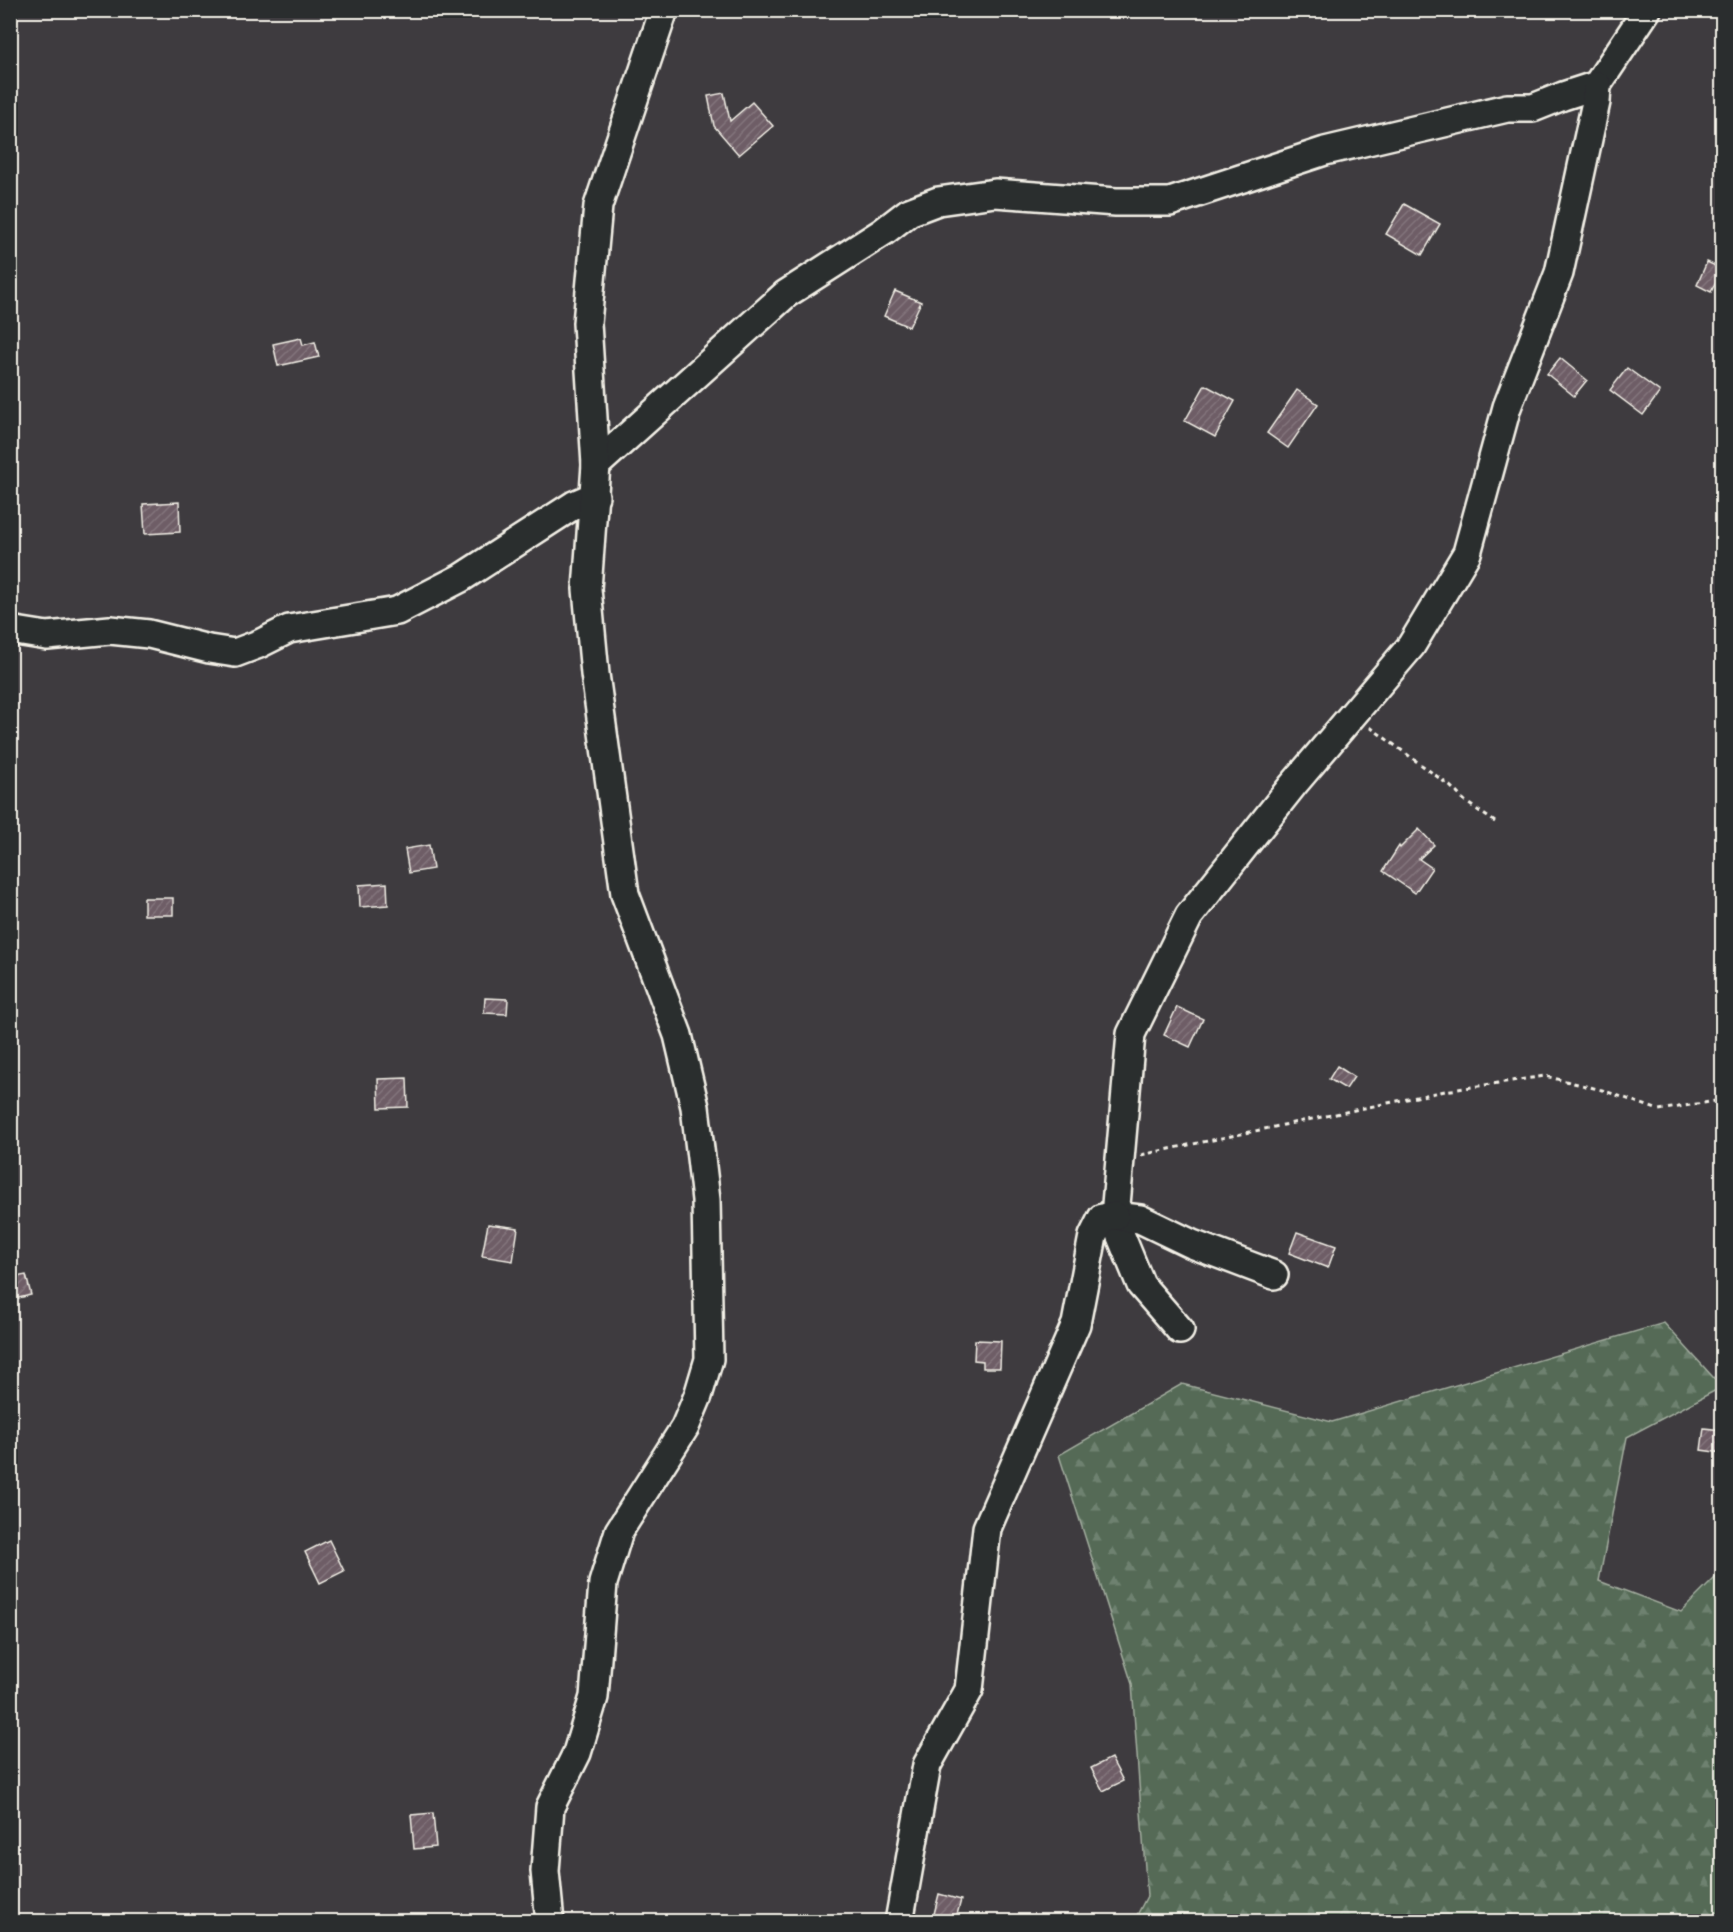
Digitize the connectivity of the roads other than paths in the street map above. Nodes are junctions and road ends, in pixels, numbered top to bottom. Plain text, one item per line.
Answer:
1 (664, 10) edge
2 (1647, 10) edge
3 (1597, 85) junction
4 (596, 465) junction
5 (595, 496) junction
6 (10, 629) edge
7 (1117, 1216) junction
8 (1274, 1275) dead end
9 (1180, 1330) dead end
10 (550, 1922) edge
11 (899, 1922) edge

1 - 4 street
2 - 3 street
3 - 4 street
3 - 7 street
4 - 5 street
5 - 6 street
5 - 10 street
7 - 8 street
7 - 9 street
7 - 11 street

